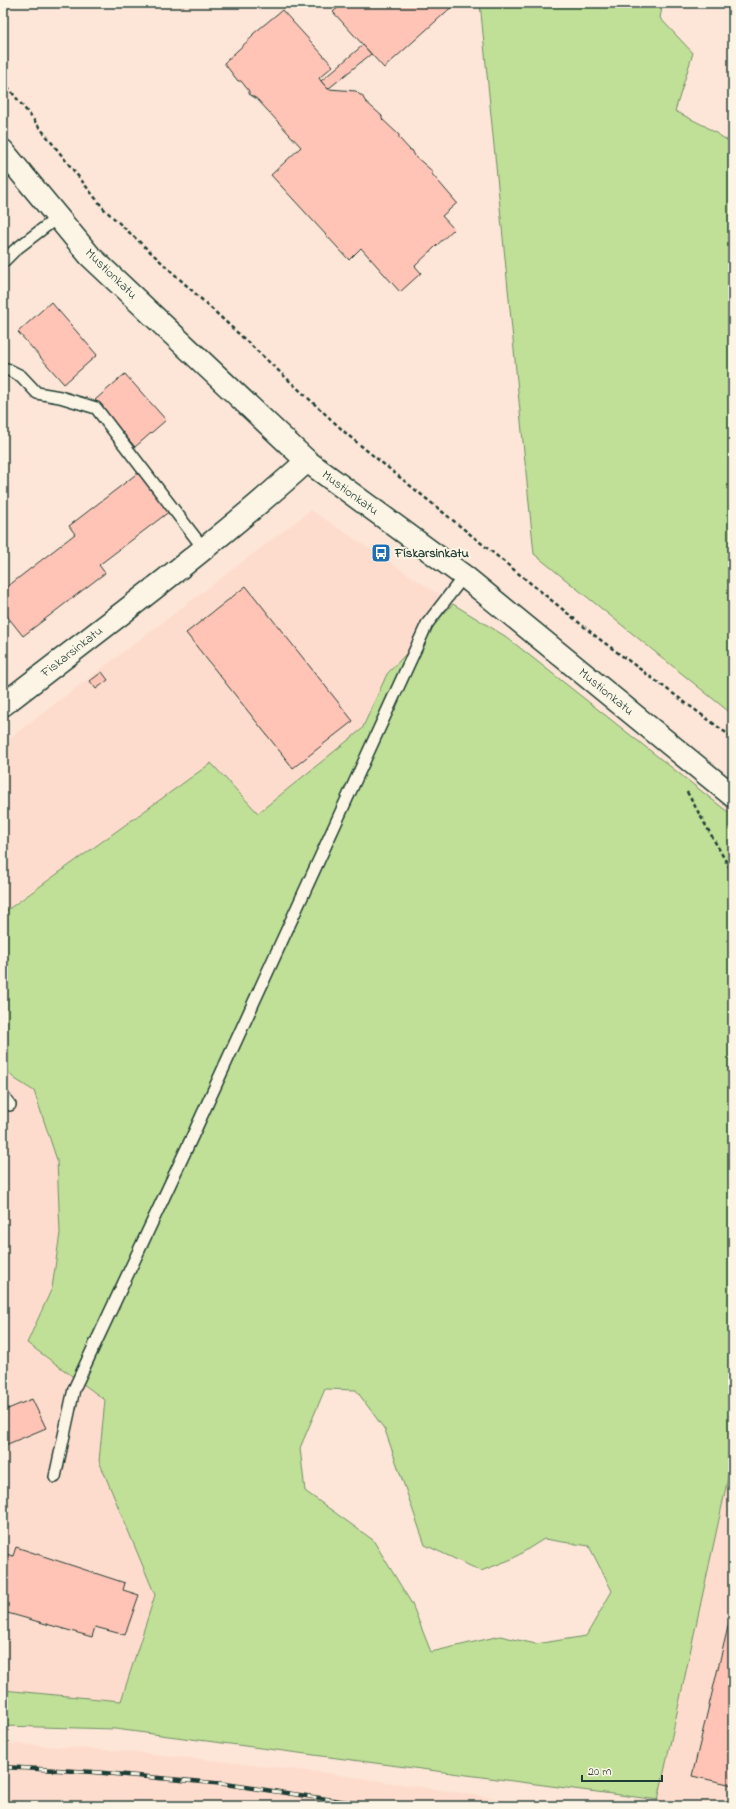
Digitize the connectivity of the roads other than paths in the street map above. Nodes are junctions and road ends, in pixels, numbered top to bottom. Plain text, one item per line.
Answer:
1 (3, 151) edge
2 (58, 216) junction
3 (3, 262) edge
4 (4, 369) edge
5 (307, 461) junction
6 (204, 550) junction
7 (464, 576) junction
8 (3, 705) edge
9 (733, 796) edge
10 (3, 1096) edge
11 (10, 1105) dead end
12 (55, 1477) dead end

1 - 2 street, Mustionkatu
2 - 3 lane
2 - 5 street, Mustionkatu
4 - 6 lane
5 - 6 street, Fiskarsinkatu
5 - 7 street, Mustionkatu
6 - 8 street, Fiskarsinkatu
7 - 9 street, Mustionkatu
7 - 12 lane
10 - 11 lane

